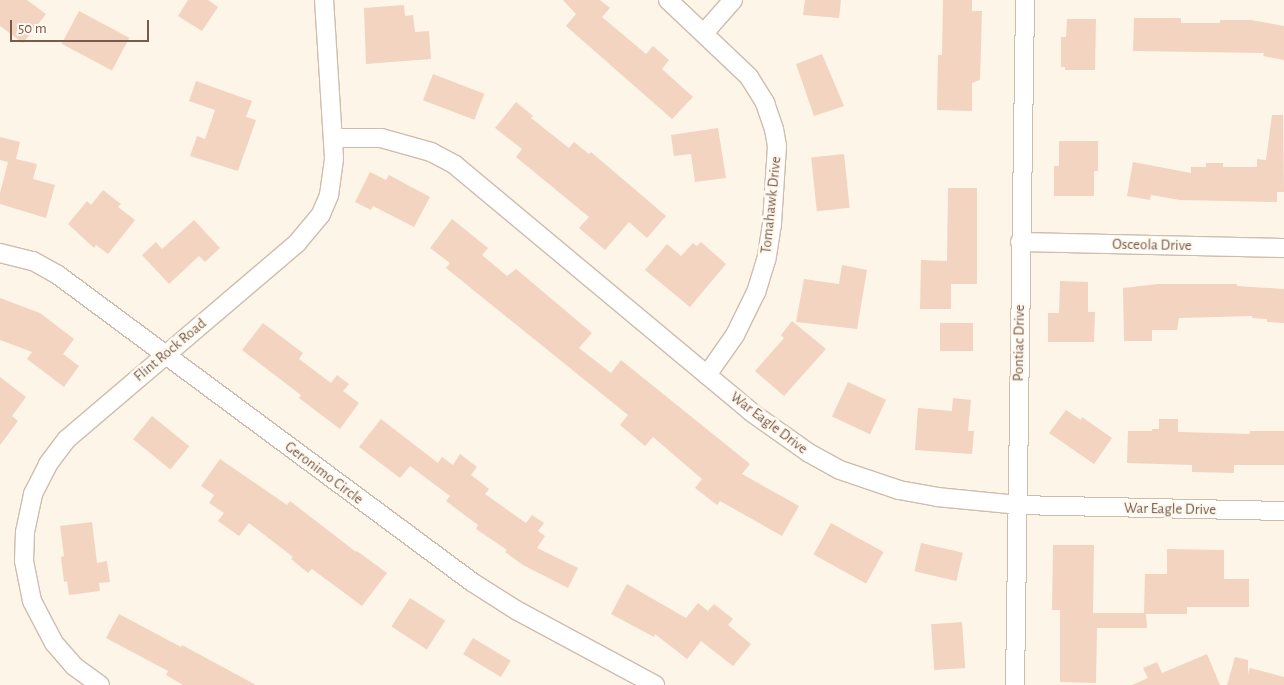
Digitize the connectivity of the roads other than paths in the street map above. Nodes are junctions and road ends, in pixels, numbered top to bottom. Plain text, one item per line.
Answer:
1 (324, 0) edge
2 (668, 0) edge
3 (733, 0) edge
4 (1025, 0) edge
5 (704, 33) junction
6 (333, 138) junction
7 (1020, 242) junction
8 (1284, 248) edge
9 (0, 252) edge
10 (165, 354) junction
11 (707, 375) junction
12 (1018, 506) junction
13 (1284, 511) edge
14 (100, 685) edge
15 (654, 685) edge
16 (1015, 685) edge

1 - 6 street, Flint Rock Road
2 - 5 street, Tomahawk Drive
3 - 5 street
4 - 7 street, Pontiac Drive
5 - 11 street, Tomahawk Drive
6 - 10 street, Flint Rock Road
6 - 11 street, War Eagle Drive
7 - 8 street, Osceola Drive
7 - 12 street, Pontiac Drive
9 - 10 street, Geronimo Circle
10 - 14 street, Flint Rock Road
10 - 15 street, Geronimo Circle
11 - 12 street, War Eagle Drive
12 - 13 street, War Eagle Drive
12 - 16 street, Pontiac Drive

